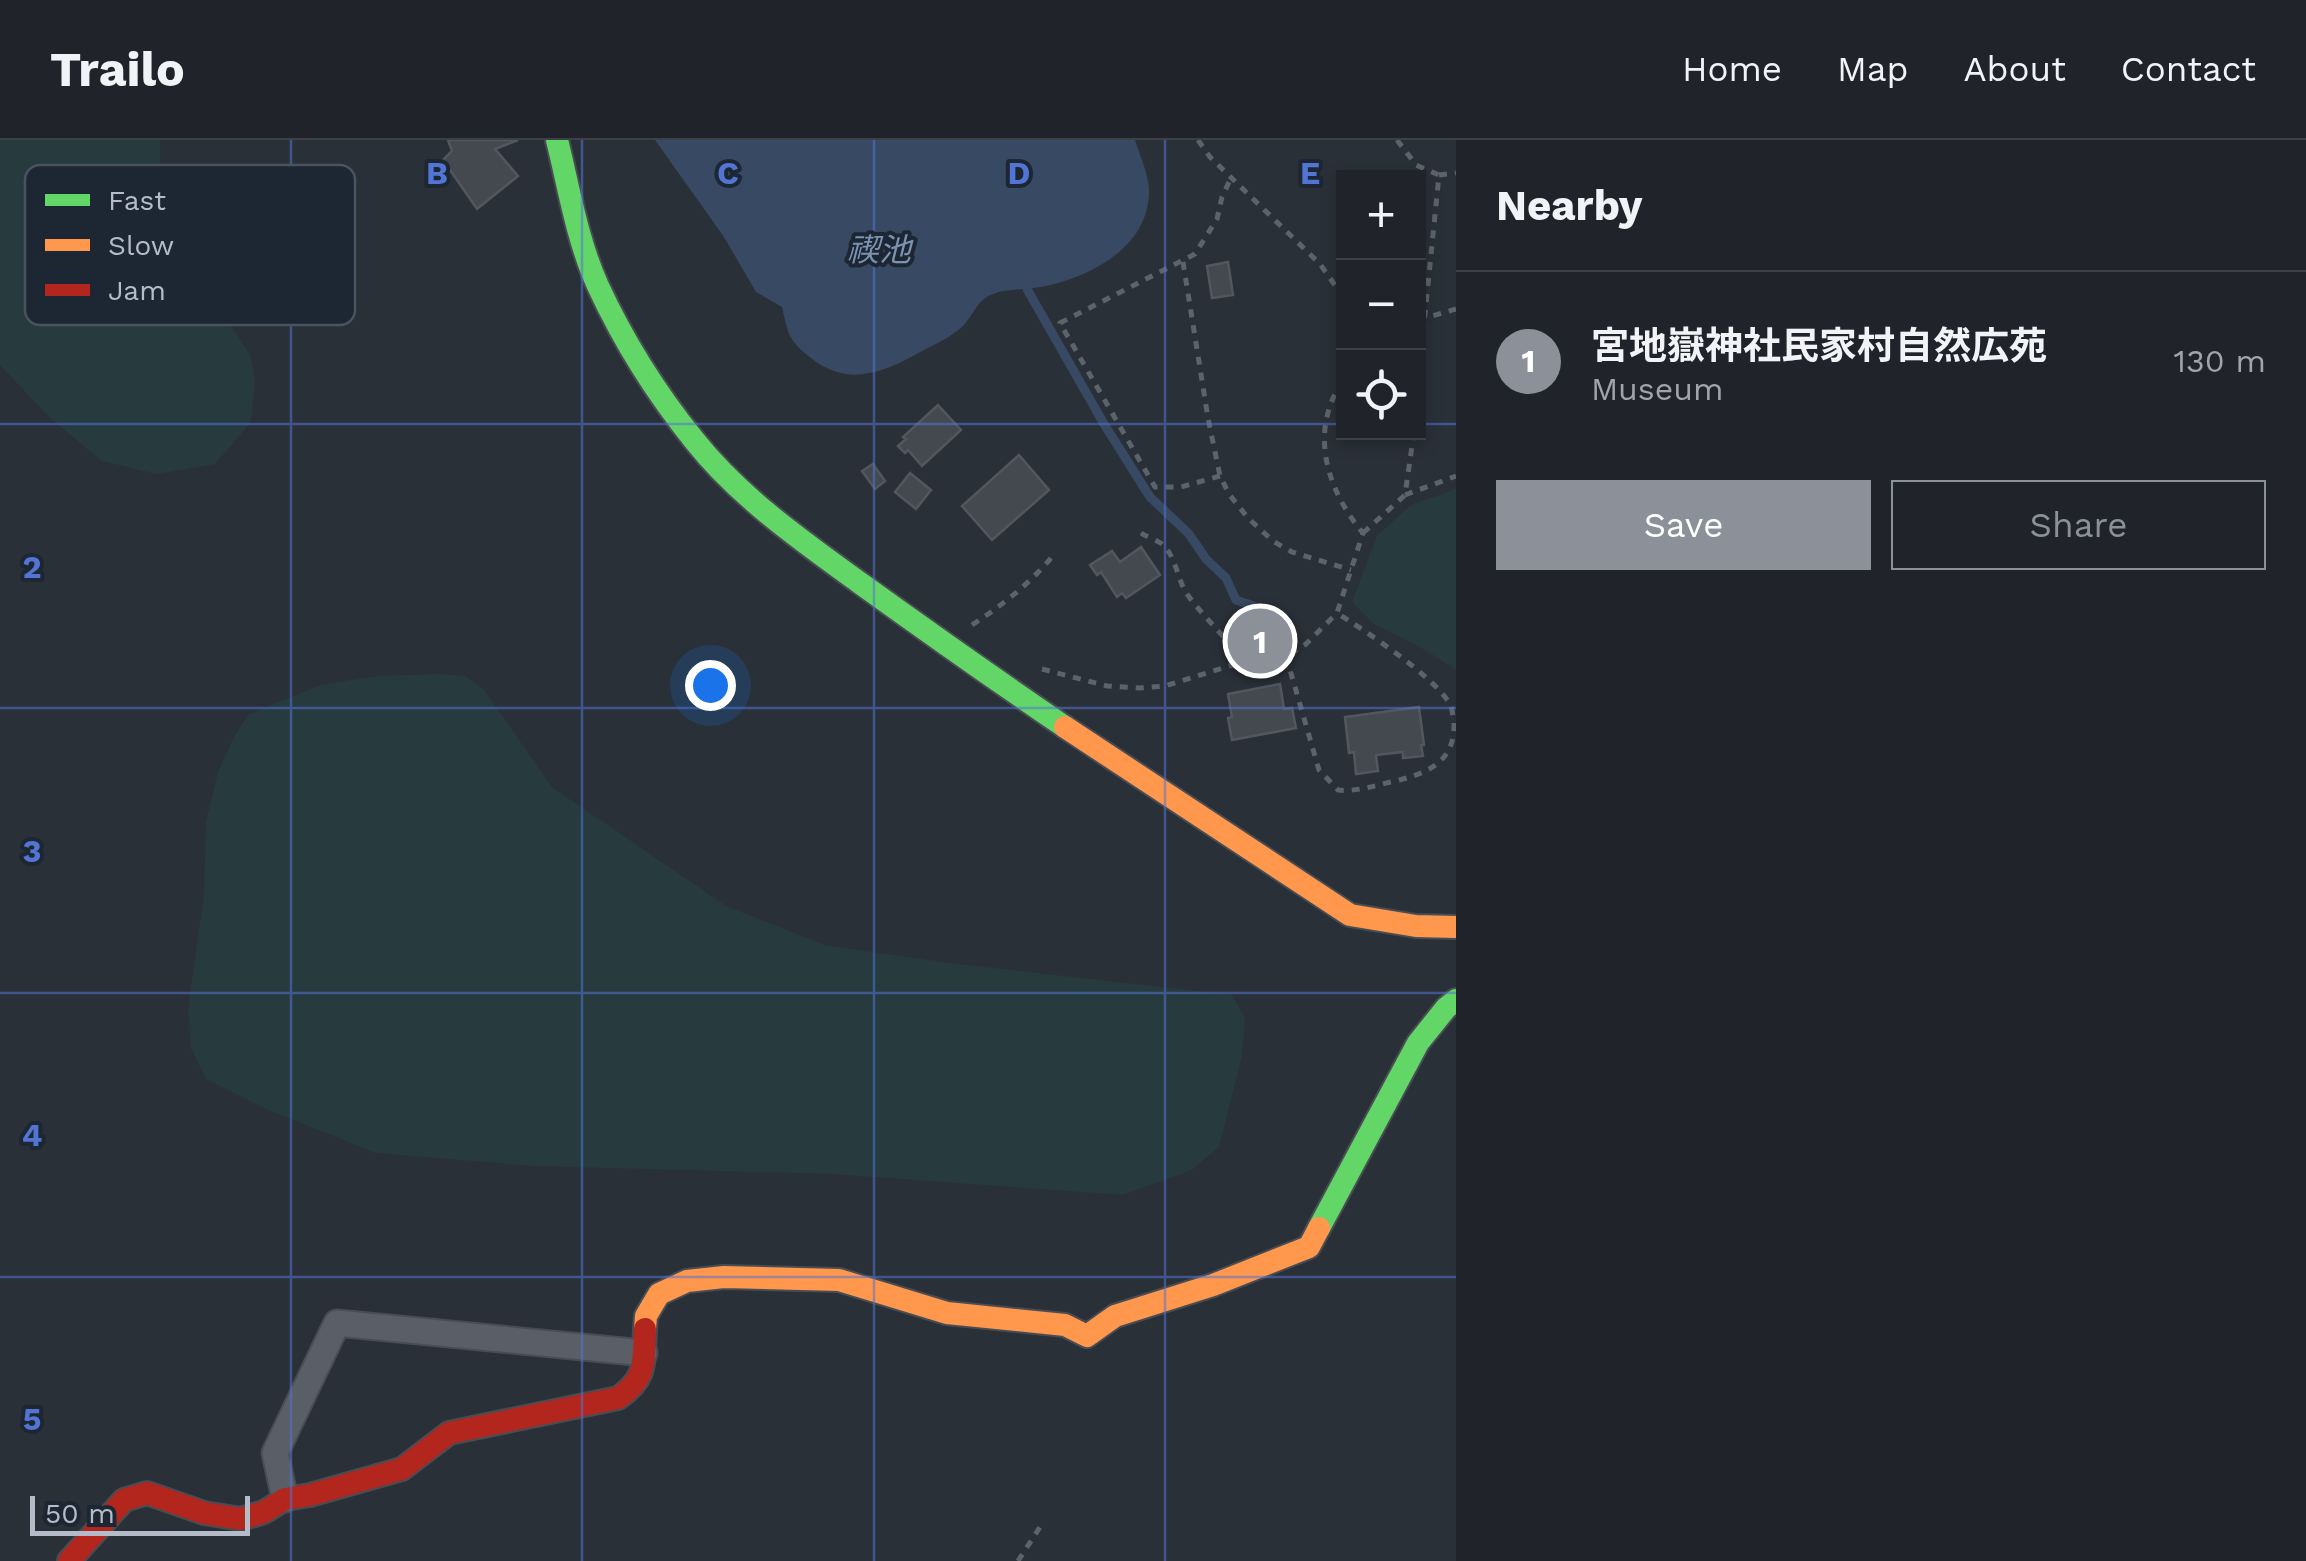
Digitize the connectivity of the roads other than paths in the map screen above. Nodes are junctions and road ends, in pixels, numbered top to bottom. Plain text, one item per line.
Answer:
1 (558, 140) edge
2 (1456, 927) edge
3 (1456, 1000) edge
4 (644, 1352) junction
5 (285, 1499) junction
6 (69, 1561) edge

1 - 2 street
3 - 4 street
4 - 5 street
4 - 5 street
5 - 6 street

